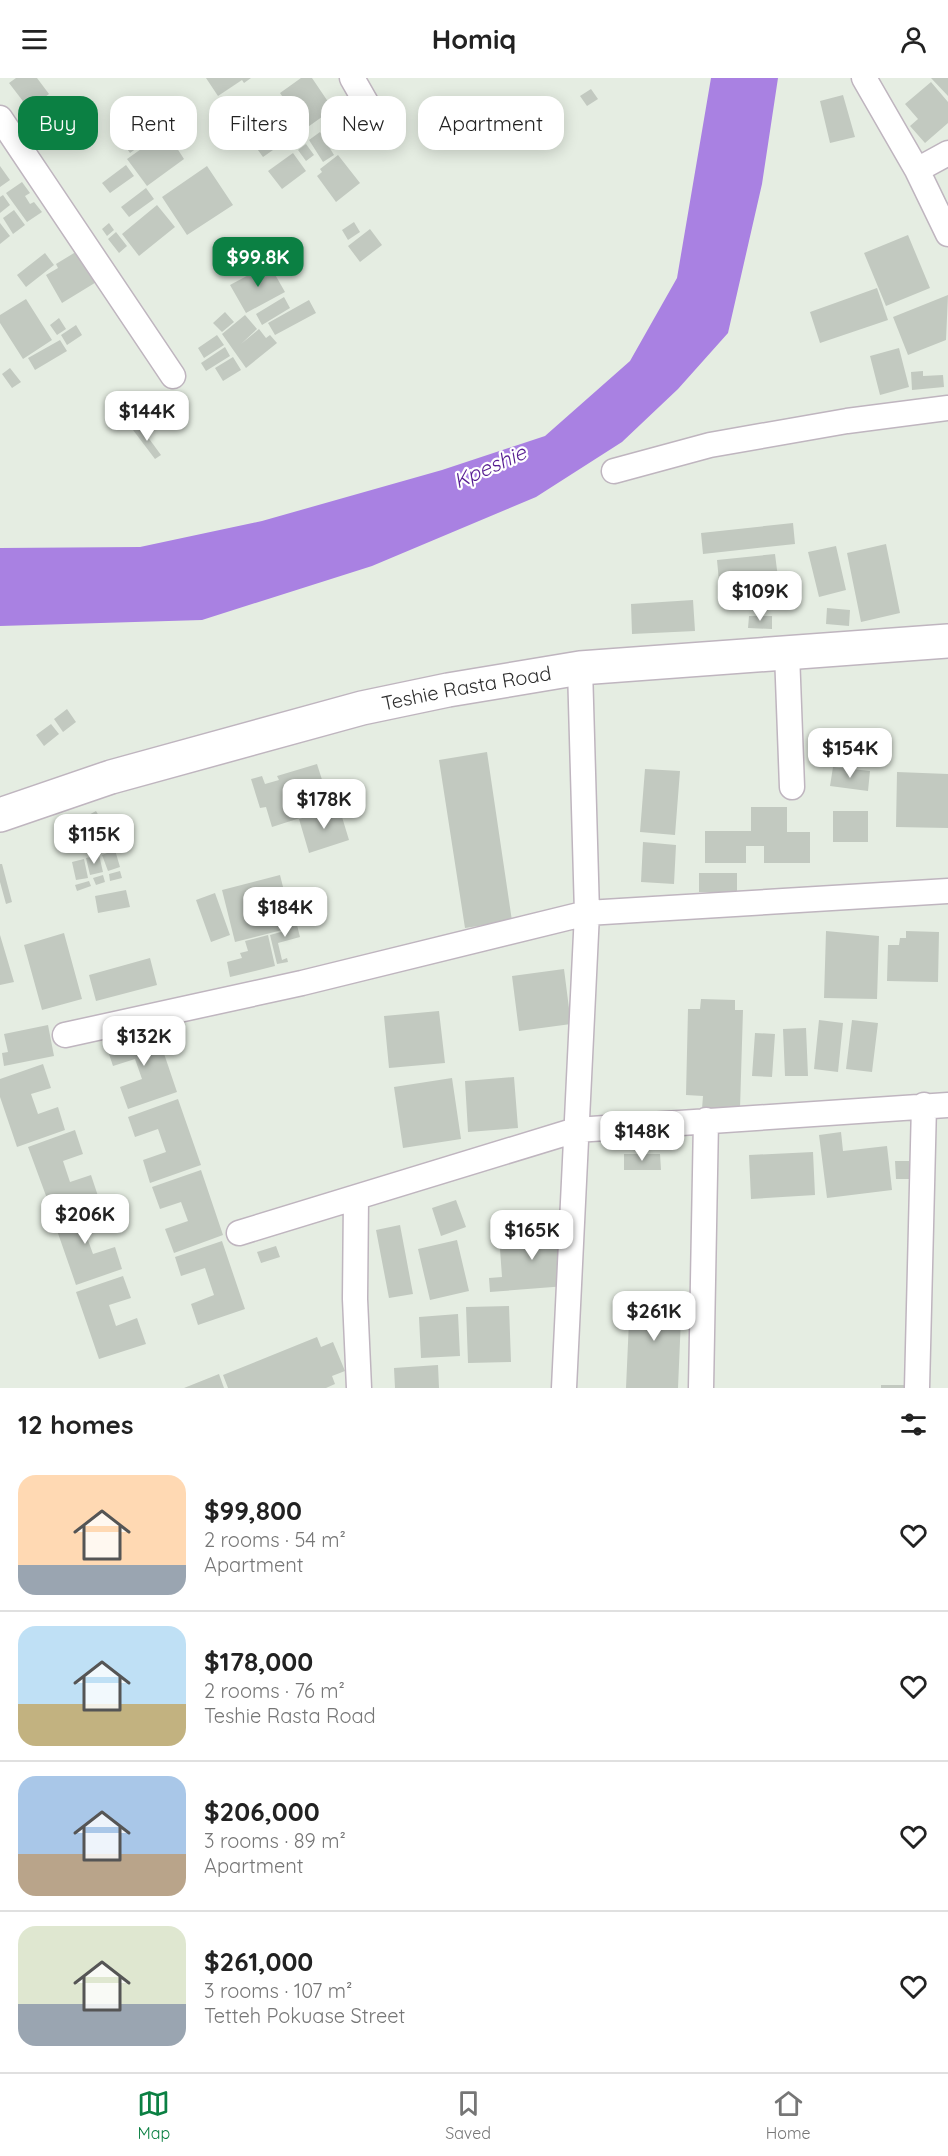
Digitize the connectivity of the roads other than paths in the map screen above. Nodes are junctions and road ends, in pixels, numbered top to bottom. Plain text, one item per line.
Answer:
1 (352, 78) edge
2 (864, 78) edge
3 (362, 96) edge
4 (0, 118) edge
5 (948, 153) edge
6 (917, 170) junction
7 (948, 234) edge
8 (173, 376) dead end
9 (948, 408) edge
10 (614, 471) dead end
11 (948, 641) edge
12 (787, 653) junction
13 (580, 668) junction
14 (792, 787) dead end
15 (0, 814) edge
16 (948, 891) edge
17 (587, 913) junction
18 (65, 1035) dead end
19 (924, 1105) junction
20 (948, 1105) edge
21 (706, 1120) junction
22 (576, 1130) junction
23 (356, 1198) junction
24 (239, 1233) dead end
25 (359, 1388) edge
26 (564, 1388) edge
27 (701, 1388) edge
28 (916, 1388) edge

1 - 3 street
2 - 6 street
4 - 8 street
5 - 6 street
6 - 7 street
9 - 10 street
11 - 12 main road, Teshie Rasta Road
12 - 13 main road, Teshie Rasta Road
12 - 14 street
13 - 15 main road, Teshie Rasta Road
13 - 17 street
16 - 17 street
17 - 18 street
17 - 22 street
19 - 20 street
19 - 21 street
19 - 28 street
21 - 22 street
21 - 27 street
22 - 23 street
22 - 26 street
23 - 24 street
23 - 25 street

